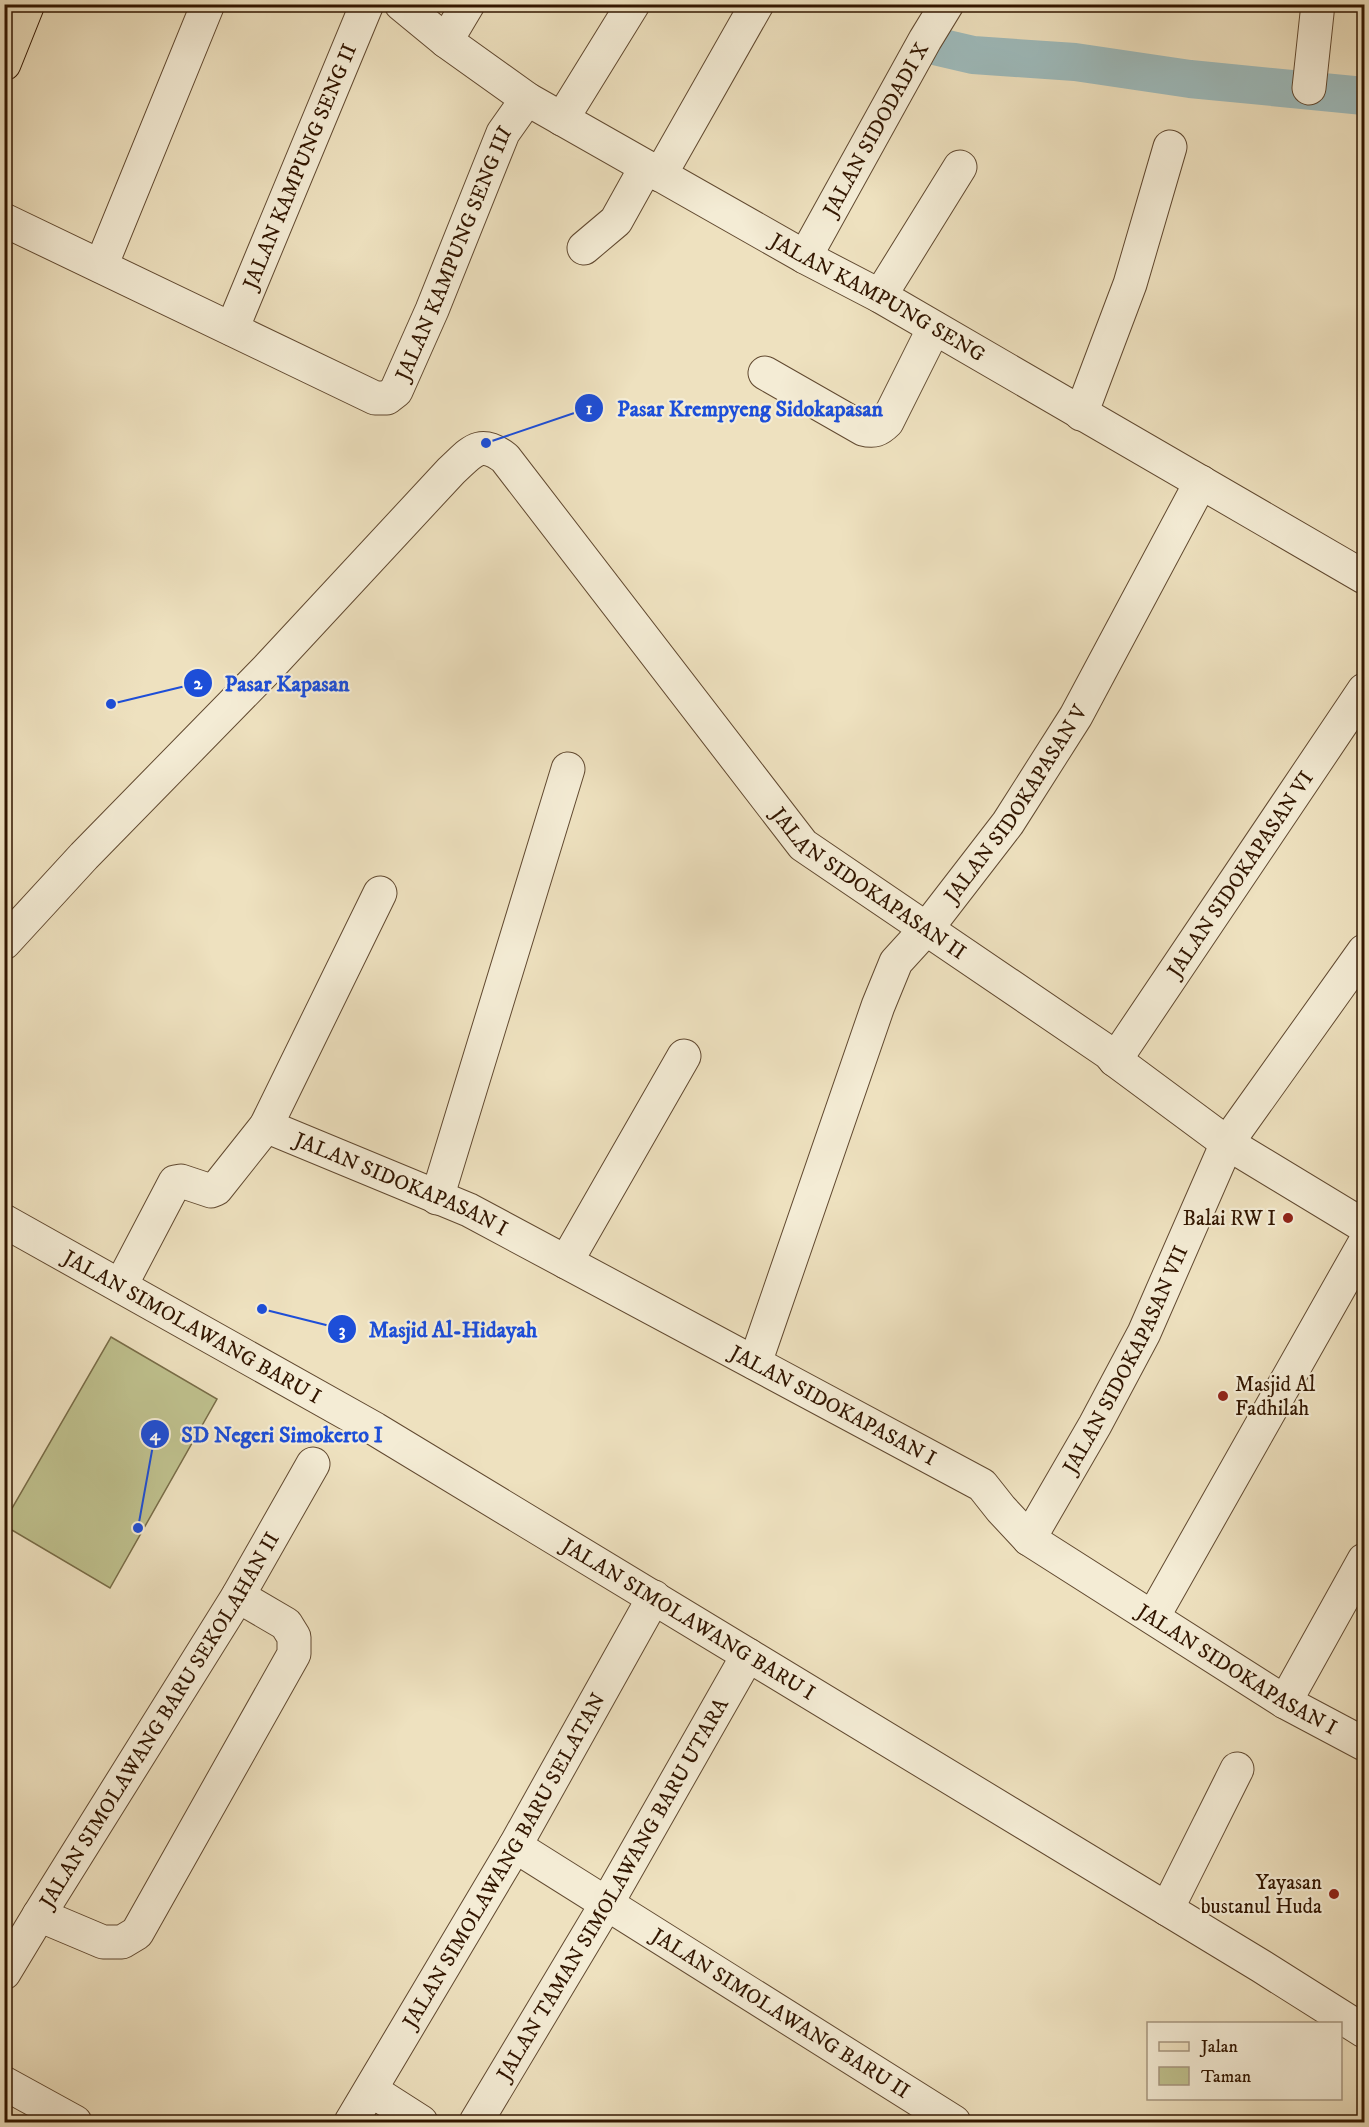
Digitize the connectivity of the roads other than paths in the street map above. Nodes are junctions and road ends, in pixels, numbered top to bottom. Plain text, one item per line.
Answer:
1 (28, 4) edge
2 (208, 4) edge
3 (367, 4) edge
4 (401, 4) edge
5 (468, 4) edge
6 (633, 4) edge
7 (757, 4) edge
8 (948, 4) edge
9 (1318, 4) edge
10 (446, 41) junction
11 (4, 64) edge
12 (1309, 88) dead end
13 (527, 99) junction
14 (561, 119) junction
15 (1170, 147) dead end
16 (960, 166) dead end
17 (653, 171) junction
18 (4, 220) edge
19 (584, 248) dead end
20 (805, 257) junction
21 (101, 266) junction
22 (880, 296) junction
23 (232, 328) junction
24 (934, 328) junction
25 (765, 373) dead end
26 (1081, 414) junction
27 (1201, 482) junction
28 (1365, 577) edge
29 (1365, 690) edge
30 (568, 769) dead end
31 (380, 893) dead end
32 (927, 928) junction
33 (4, 943) edge
34 (1365, 951) edge
35 (684, 1056) dead end
36 (1115, 1060) junction
37 (266, 1126) junction
38 (1227, 1143) junction
39 (437, 1198) junction
40 (4, 1221) edge
41 (1365, 1226) edge
42 (1365, 1244) edge
43 (566, 1262) junction
44 (121, 1285) junction
45 (754, 1363) junction
46 (313, 1464) dead end
47 (1029, 1539) junction
48 (1365, 1560) edge
49 (238, 1596) junction
50 (654, 1597) junction
51 (1153, 1617) junction
52 (748, 1655) junction
53 (1285, 1702) junction
54 (1365, 1744) edge
55 (1237, 1769) dead end
56 (515, 1846) junction
57 (608, 1903) junction
58 (1167, 1909) junction
59 (39, 1915) junction
60 (4, 1973) edge
61 (1365, 2031) edge
62 (4, 2083) edge
63 (371, 2090) junction
64 (75, 2122) edge
65 (351, 2122) edge
66 (421, 2122) edge
67 (476, 2122) edge
68 (954, 2122) edge

1 - 11 main road
2 - 21 street
3 - 23 street, JALAN KAMPUNG SENG II
4 - 10 street, JALAN KAMPUNG SENG
5 - 10 street
6 - 14 street
7 - 17 street
8 - 20 street, JALAN SIDODADI X
9 - 12 street
10 - 13 street, JALAN KAMPUNG SENG
13 - 14 street, JALAN KAMPUNG SENG
13 - 23 street, JALAN KAMPUNG SENG III
14 - 17 street, JALAN KAMPUNG SENG
15 - 26 street
16 - 22 street
17 - 19 street
17 - 20 street, JALAN KAMPUNG SENG
18 - 21 street
20 - 22 street, JALAN KAMPUNG SENG
21 - 23 street
22 - 24 street, JALAN KAMPUNG SENG
24 - 25 street
24 - 26 street, JALAN KAMPUNG SENG
26 - 27 street, JALAN KAMPUNG SENG
27 - 28 street, JALAN KAMPUNG SENG
27 - 32 street, JALAN SIDOKAPASAN V
29 - 36 street, JALAN SIDOKAPASAN VI
30 - 39 street
31 - 37 street
32 - 33 street, JALAN SIDOKAPASAN II
32 - 36 street, JALAN SIDOKAPASAN II
32 - 45 street, JALAN SIDOKAPASAN V
34 - 38 street, JALAN SIDOKAPASAN VII
35 - 43 street
36 - 38 street, JALAN SIDOKAPASAN II
37 - 39 street, JALAN SIDOKAPASAN I
37 - 44 street
38 - 41 street, JALAN SIDOKAPASAN II
38 - 47 street, JALAN SIDOKAPASAN VII
39 - 43 street, JALAN SIDOKAPASAN I
40 - 44 street, JALAN SIMOLAWANG BARU I
42 - 51 street
43 - 45 street, JALAN SIDOKAPASAN I
44 - 50 street, JALAN SIMOLAWANG BARU I
45 - 47 street, JALAN SIDOKAPASAN I
46 - 49 street, JALAN SIMOLAWANG BARU SEKOLAHAN II
47 - 51 street, JALAN SIDOKAPASAN I
48 - 53 street
49 - 59 street, JALAN SIMOLAWANG BARU SEKOLAHAN II
49 - 59 street
50 - 52 street, JALAN SIMOLAWANG BARU I
50 - 56 street, JALAN SIMOLAWANG BARU SELATAN
51 - 53 street, JALAN SIDOKAPASAN I
52 - 57 street, JALAN TAMAN SIMOLAWANG BARU UTARA
52 - 58 street, JALAN SIMOLAWANG BARU I
53 - 54 street, JALAN SIDOKAPASAN I
55 - 58 street
56 - 57 street, JALAN SIMOLAWANG BARU II
56 - 63 street, JALAN SIMOLAWANG BARU SELATAN
57 - 67 street, JALAN TAMAN SIMOLAWANG BARU UTARA
57 - 68 street, JALAN SIMOLAWANG BARU II
58 - 61 street, JALAN SIMOLAWANG BARU I
59 - 60 street, JALAN SIMOLAWANG BARU SEKOLAHAN II
62 - 64 street
63 - 65 street, JALAN SIMOLAWANG BARU SELATAN
63 - 66 street

